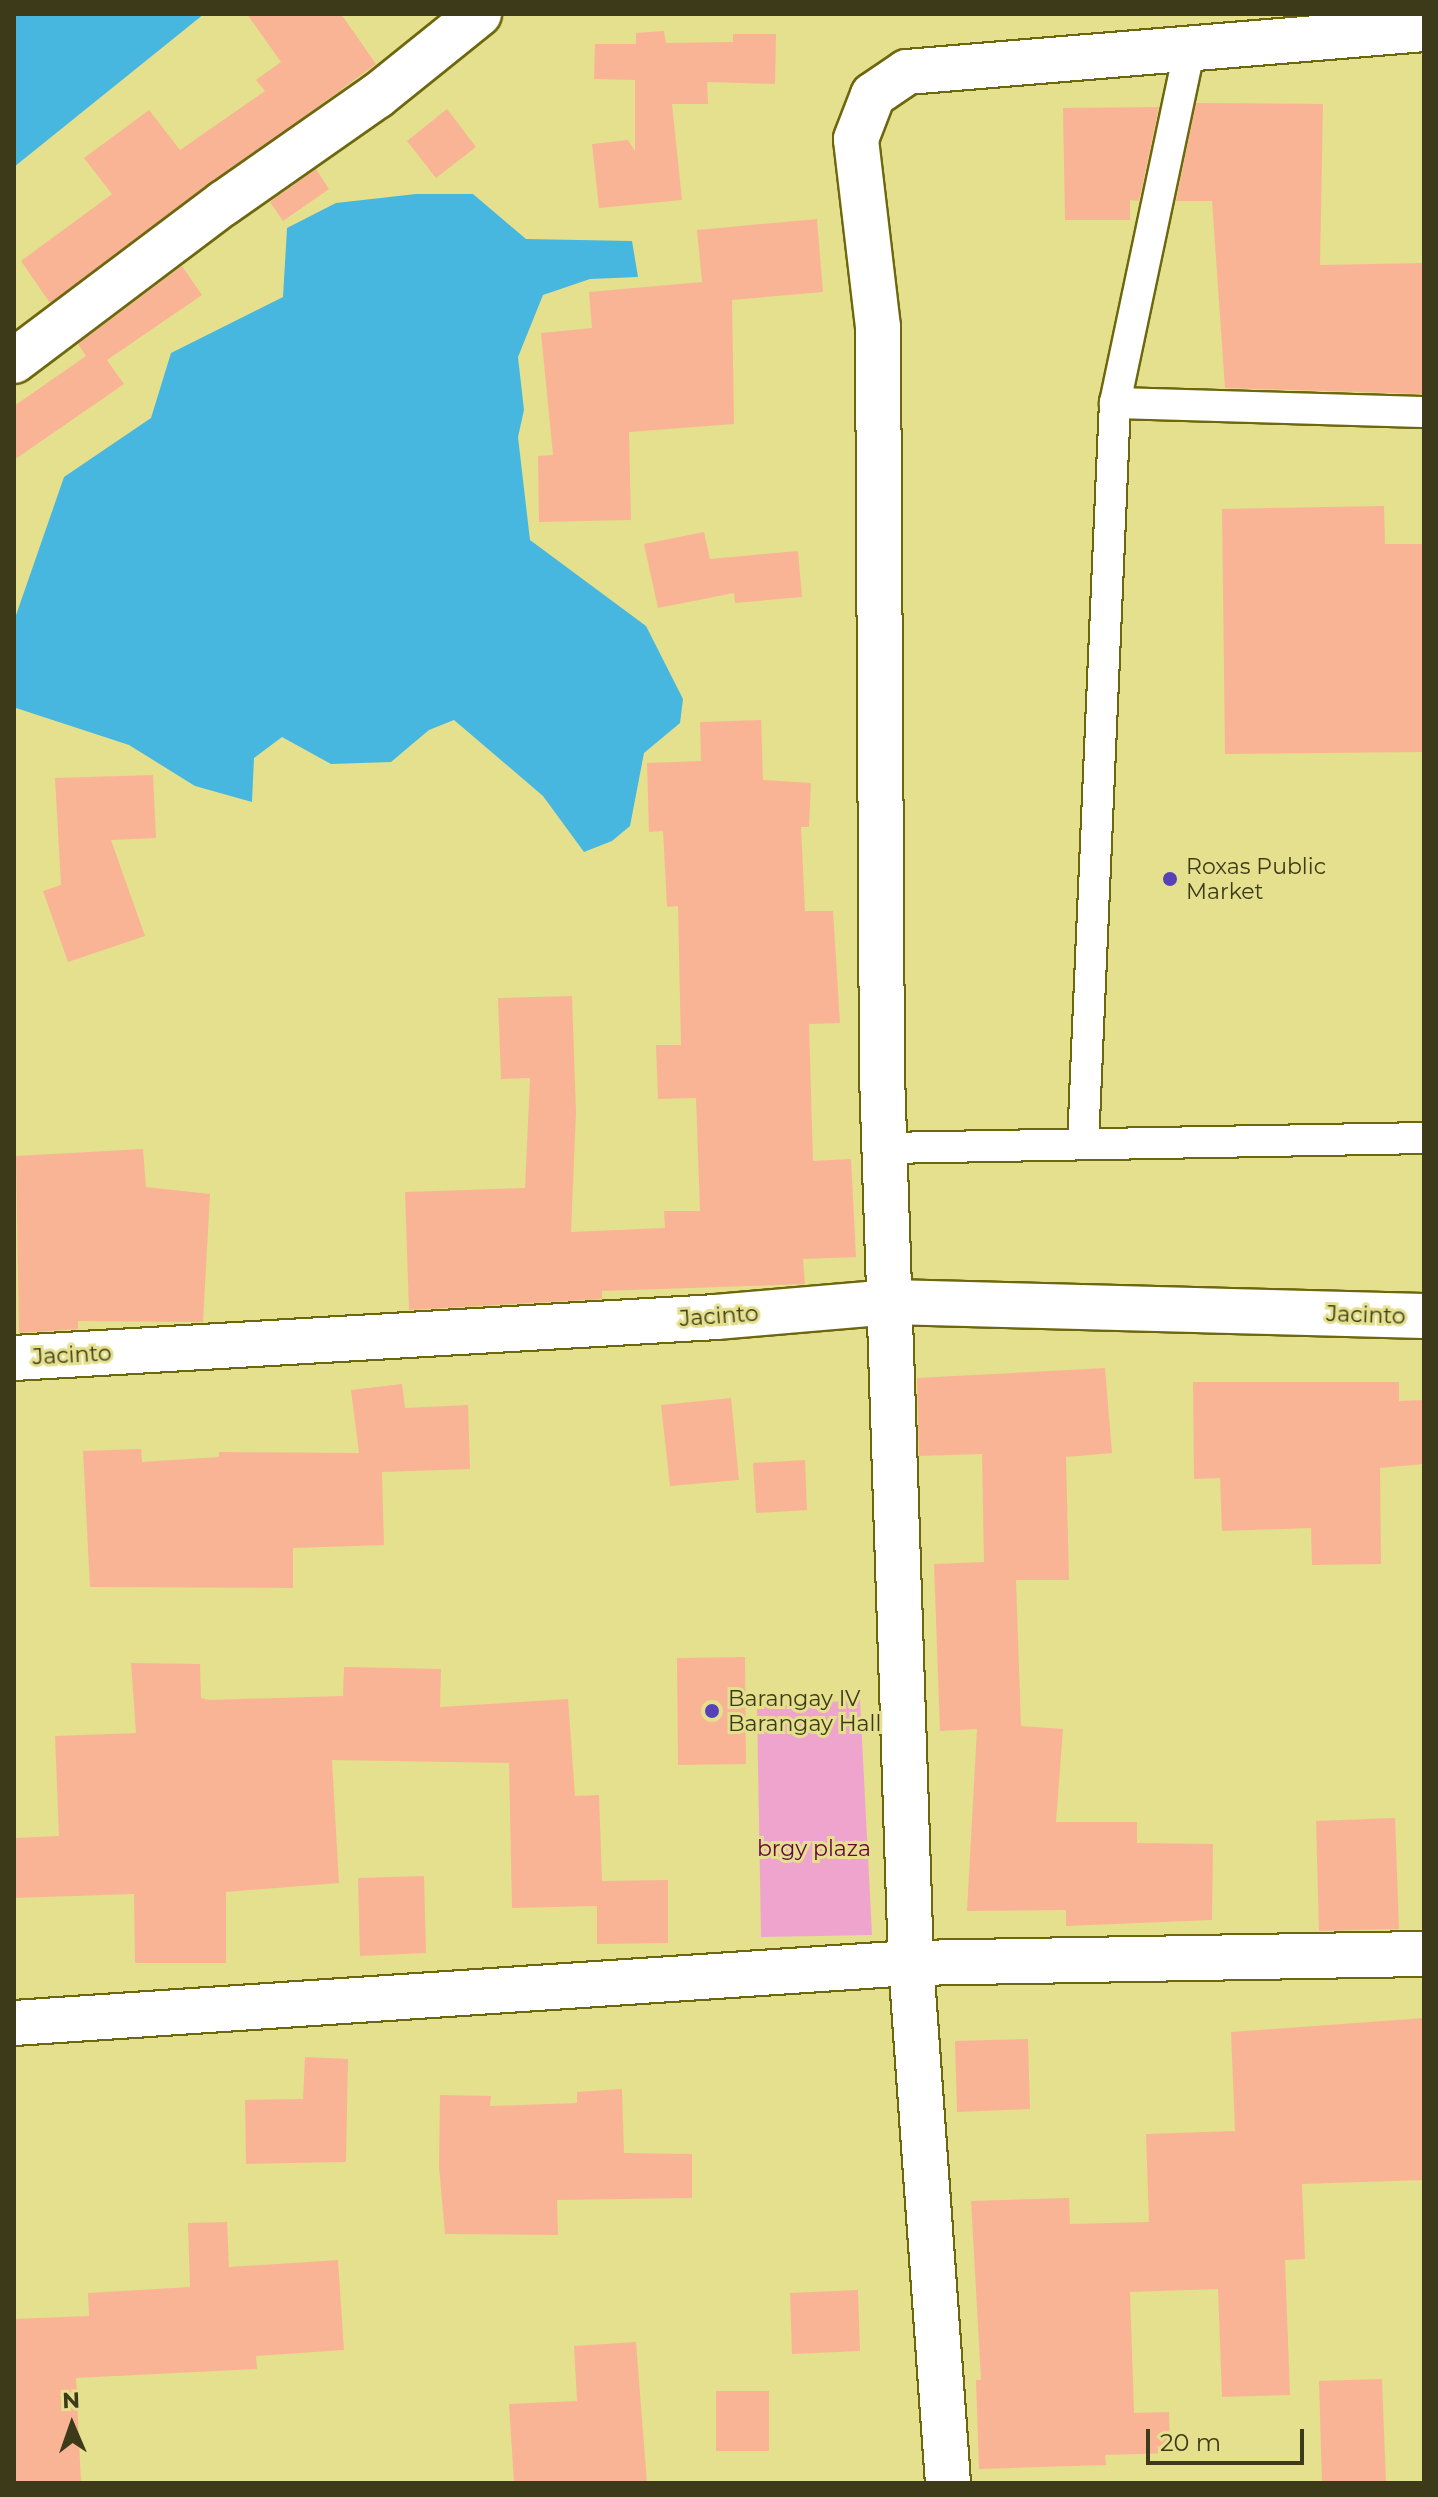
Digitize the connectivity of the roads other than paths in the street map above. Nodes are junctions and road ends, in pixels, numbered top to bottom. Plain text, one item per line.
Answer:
1 (479, 14) edge
2 (1424, 29) edge
3 (1190, 46) junction
4 (14, 361) edge
5 (1115, 403) junction
6 (1424, 412) edge
7 (1424, 1138) edge
8 (1083, 1144) junction
9 (886, 1148) junction
10 (891, 1302) junction
11 (1424, 1316) edge
12 (14, 1358) edge
13 (1424, 1954) edge
14 (911, 1963) junction
15 (14, 2023) edge
16 (948, 2483) edge

1 - 4 street
2 - 3 street
3 - 5 lane
3 - 9 street
5 - 6 lane
5 - 8 lane
7 - 8 lane
8 - 9 lane
9 - 10 street
10 - 11 street, Jacinto
10 - 12 street, Jacinto
10 - 14 street
13 - 14 street
14 - 15 street
14 - 16 street

